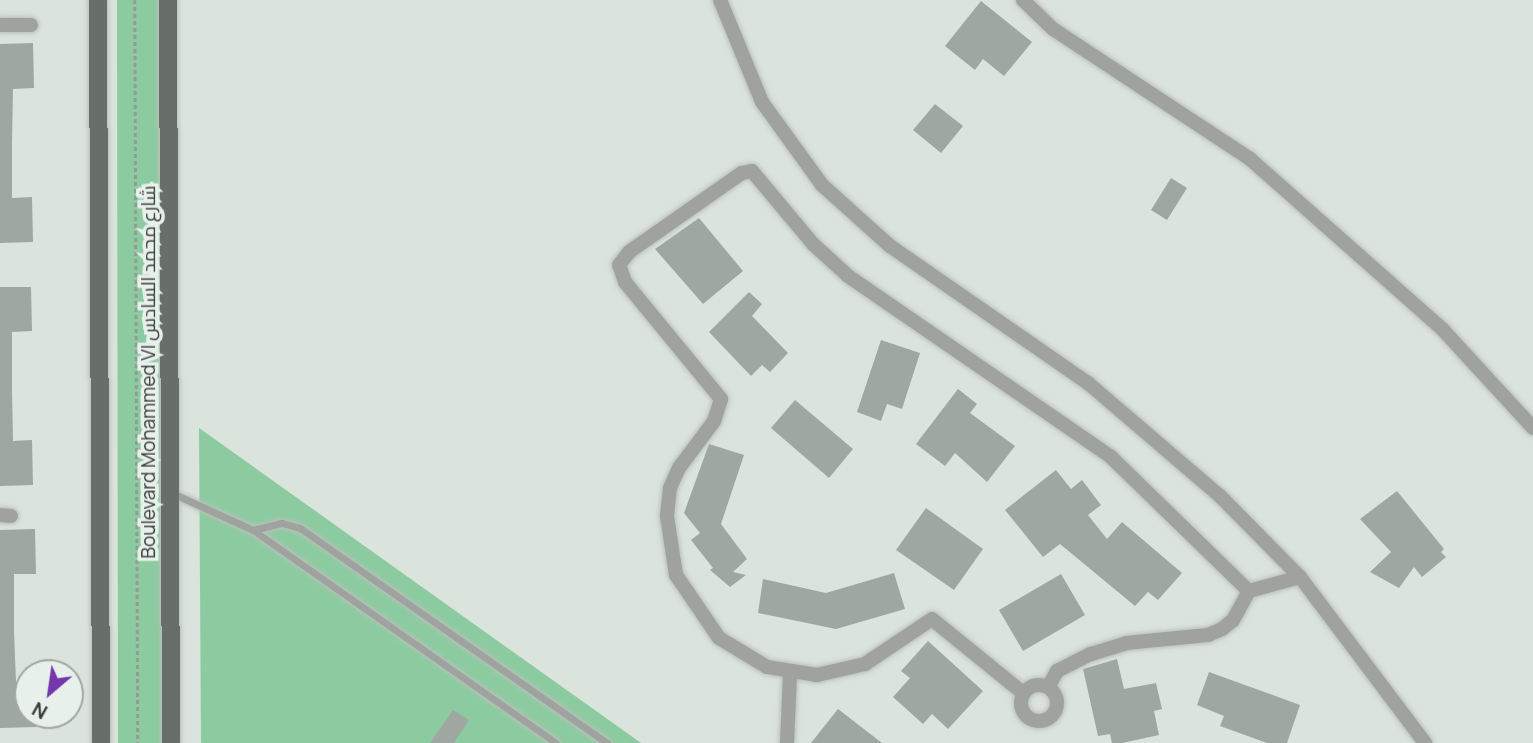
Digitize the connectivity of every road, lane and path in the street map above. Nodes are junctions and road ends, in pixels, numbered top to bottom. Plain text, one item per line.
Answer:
1 (98, 0) edge
2 (135, 0) edge
3 (168, 0) edge
4 (720, 0) edge
5 (1023, 0) edge
6 (0, 25) edge
7 (31, 25) dead end
8 (1533, 428) edge
9 (171, 493) junction
10 (253, 530) junction
11 (1300, 577) junction
12 (1249, 591) junction
13 (790, 674) junction
14 (1049, 686) junction
15 (1023, 693) junction
16 (101, 743) edge
17 (138, 743) edge
18 (171, 743) edge
19 (556, 743) edge
20 (607, 743) edge
21 (787, 743) edge
22 (1424, 743) edge

1 - 16 main road
2 - 17 path
3 - 9 main road, Boulevard Mohammed VI شارع محمد السادس
4 - 11 street
5 - 8 street
6 - 7 street
9 - 10 lane
9 - 18 main road, Boulevard Mohammed VI شارع محمد السادس
10 - 19 lane
10 - 20 lane
11 - 12 street
11 - 22 street
12 - 13 street
12 - 14 street
13 - 15 street
13 - 21 street
14 - 15 street
14 - 15 street

